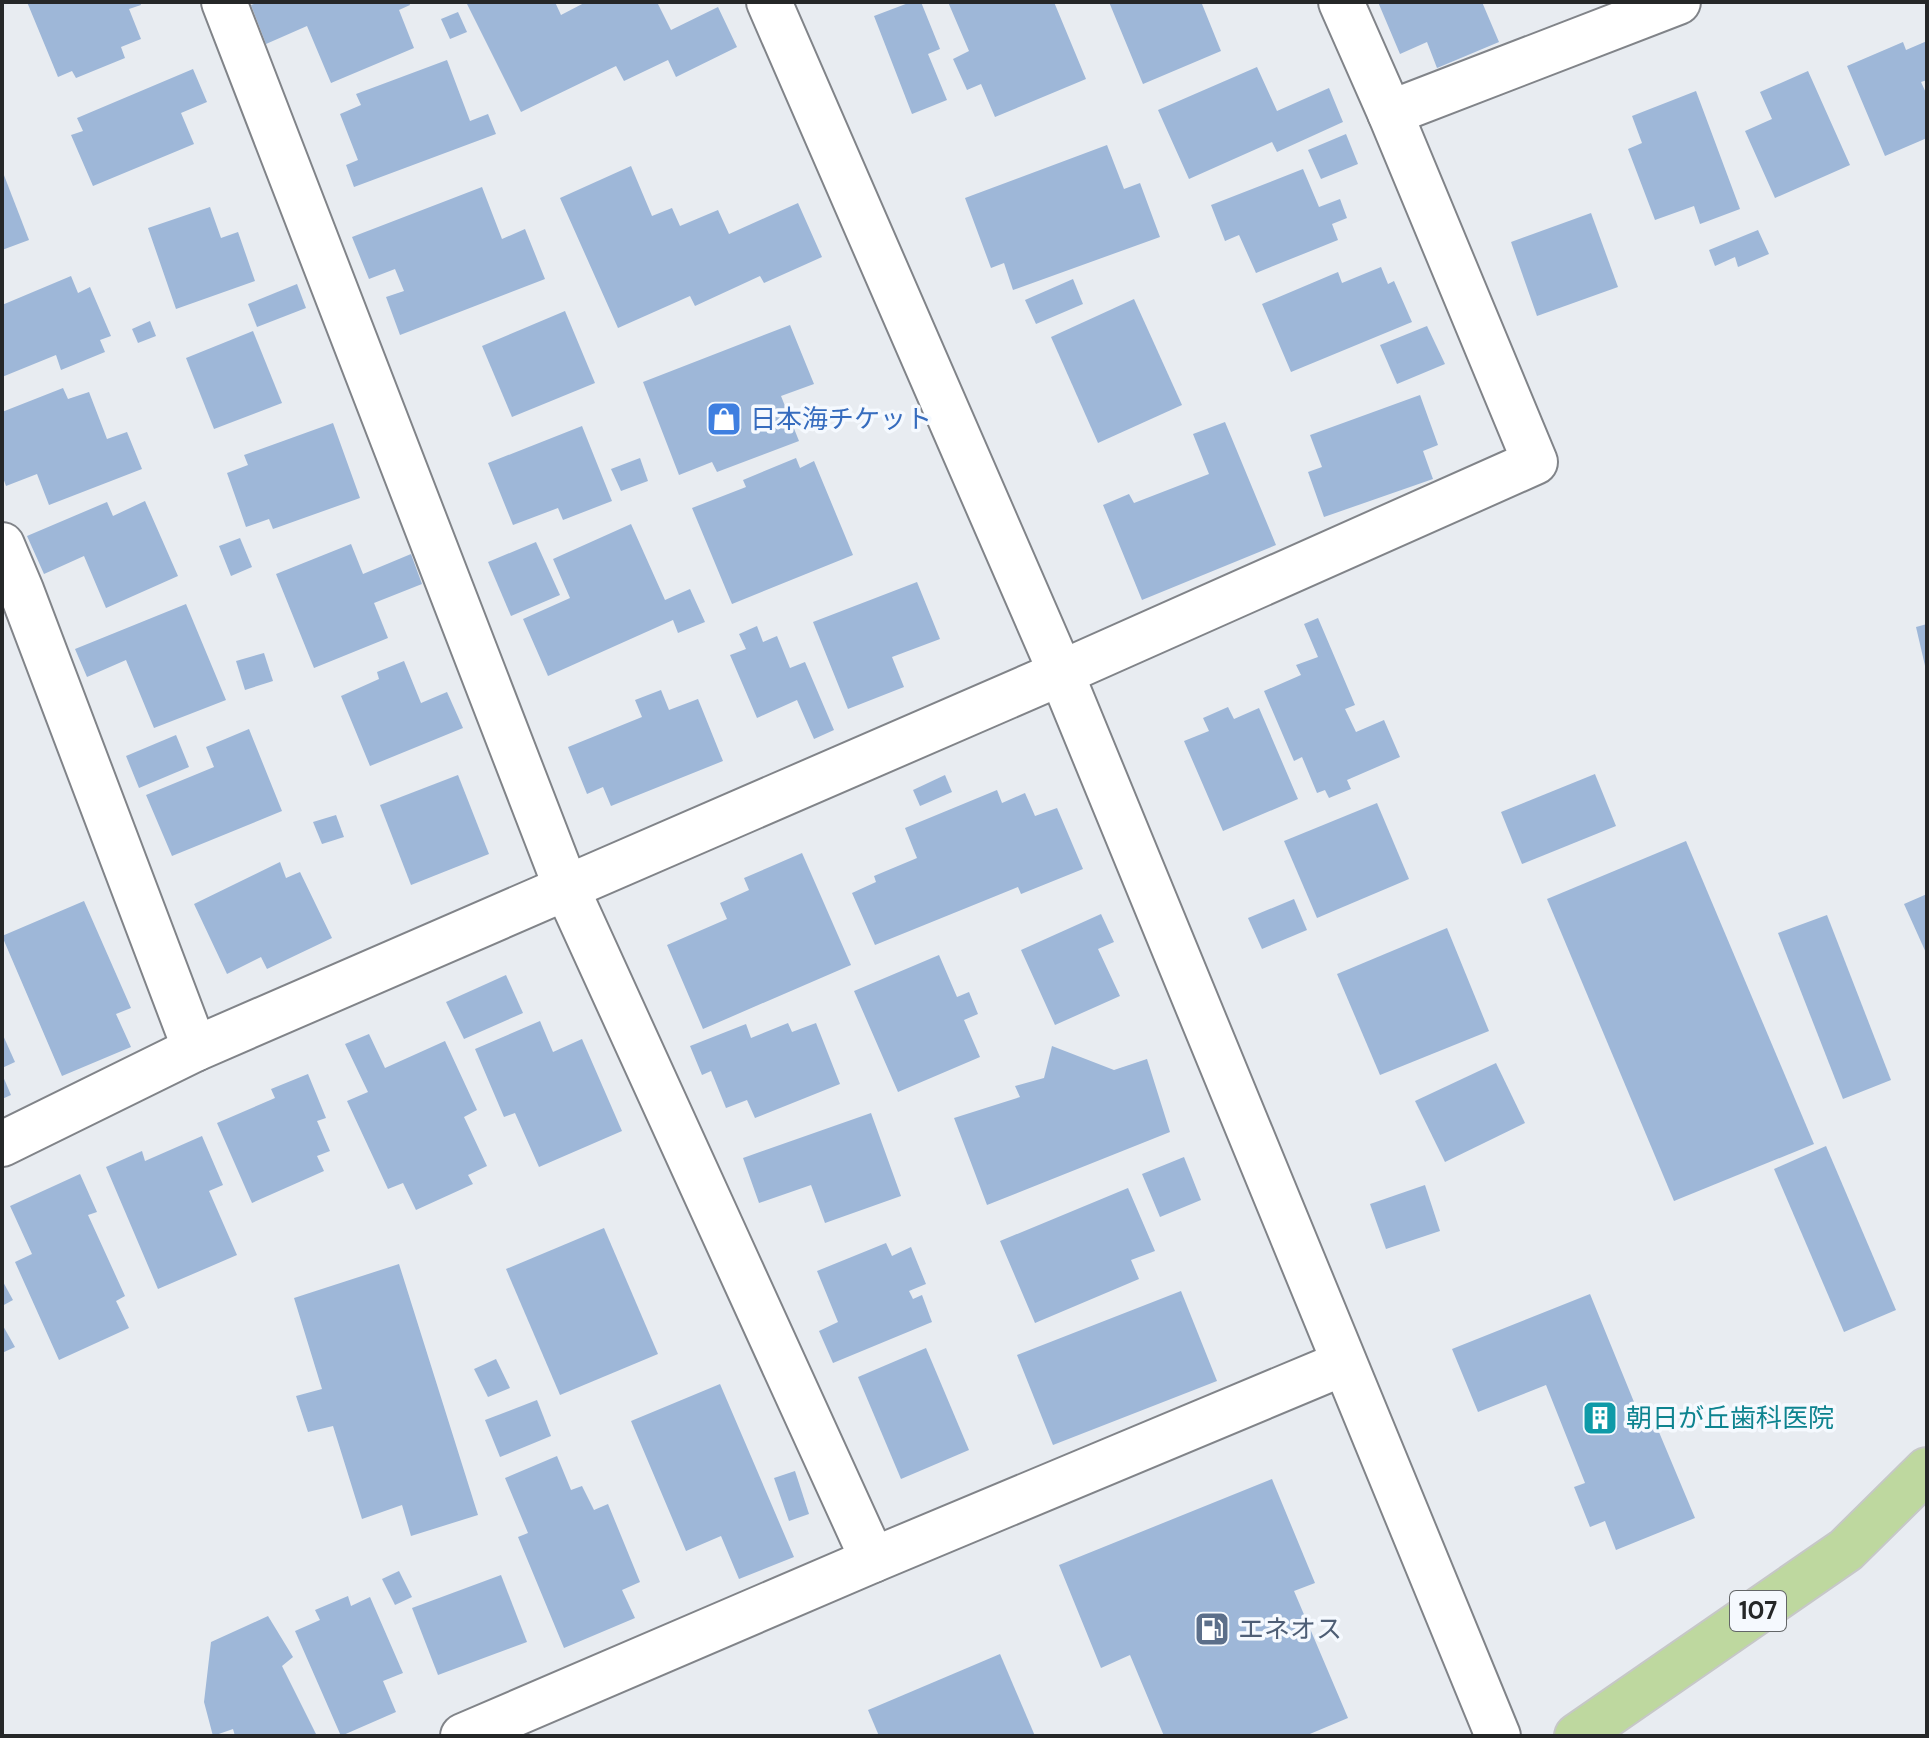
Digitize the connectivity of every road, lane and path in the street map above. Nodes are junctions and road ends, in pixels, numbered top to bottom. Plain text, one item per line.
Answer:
1 (224, 2) edge
2 (769, 2) edge
3 (1341, 2) edge
4 (1678, 2) edge
5 (1390, 113) junction
6 (2, 545) edge
7 (11, 594) edge
8 (1061, 673) junction
9 (566, 887) junction
10 (195, 1049) junction
11 (2, 1144) edge
12 (1344, 1363) junction
13 (1927, 1470) edge
14 (873, 1560) junction
15 (463, 1736) edge
16 (1498, 1736) edge
17 (1577, 1736) edge

1 - 9 street
2 - 8 street
3 - 5 street
4 - 5 street
5 - 8 street
6 - 7 street
7 - 10 street
8 - 9 street
8 - 12 street
9 - 10 street
9 - 14 street
10 - 11 street
12 - 14 street
12 - 16 street
13 - 17 highway, 107
14 - 15 street

